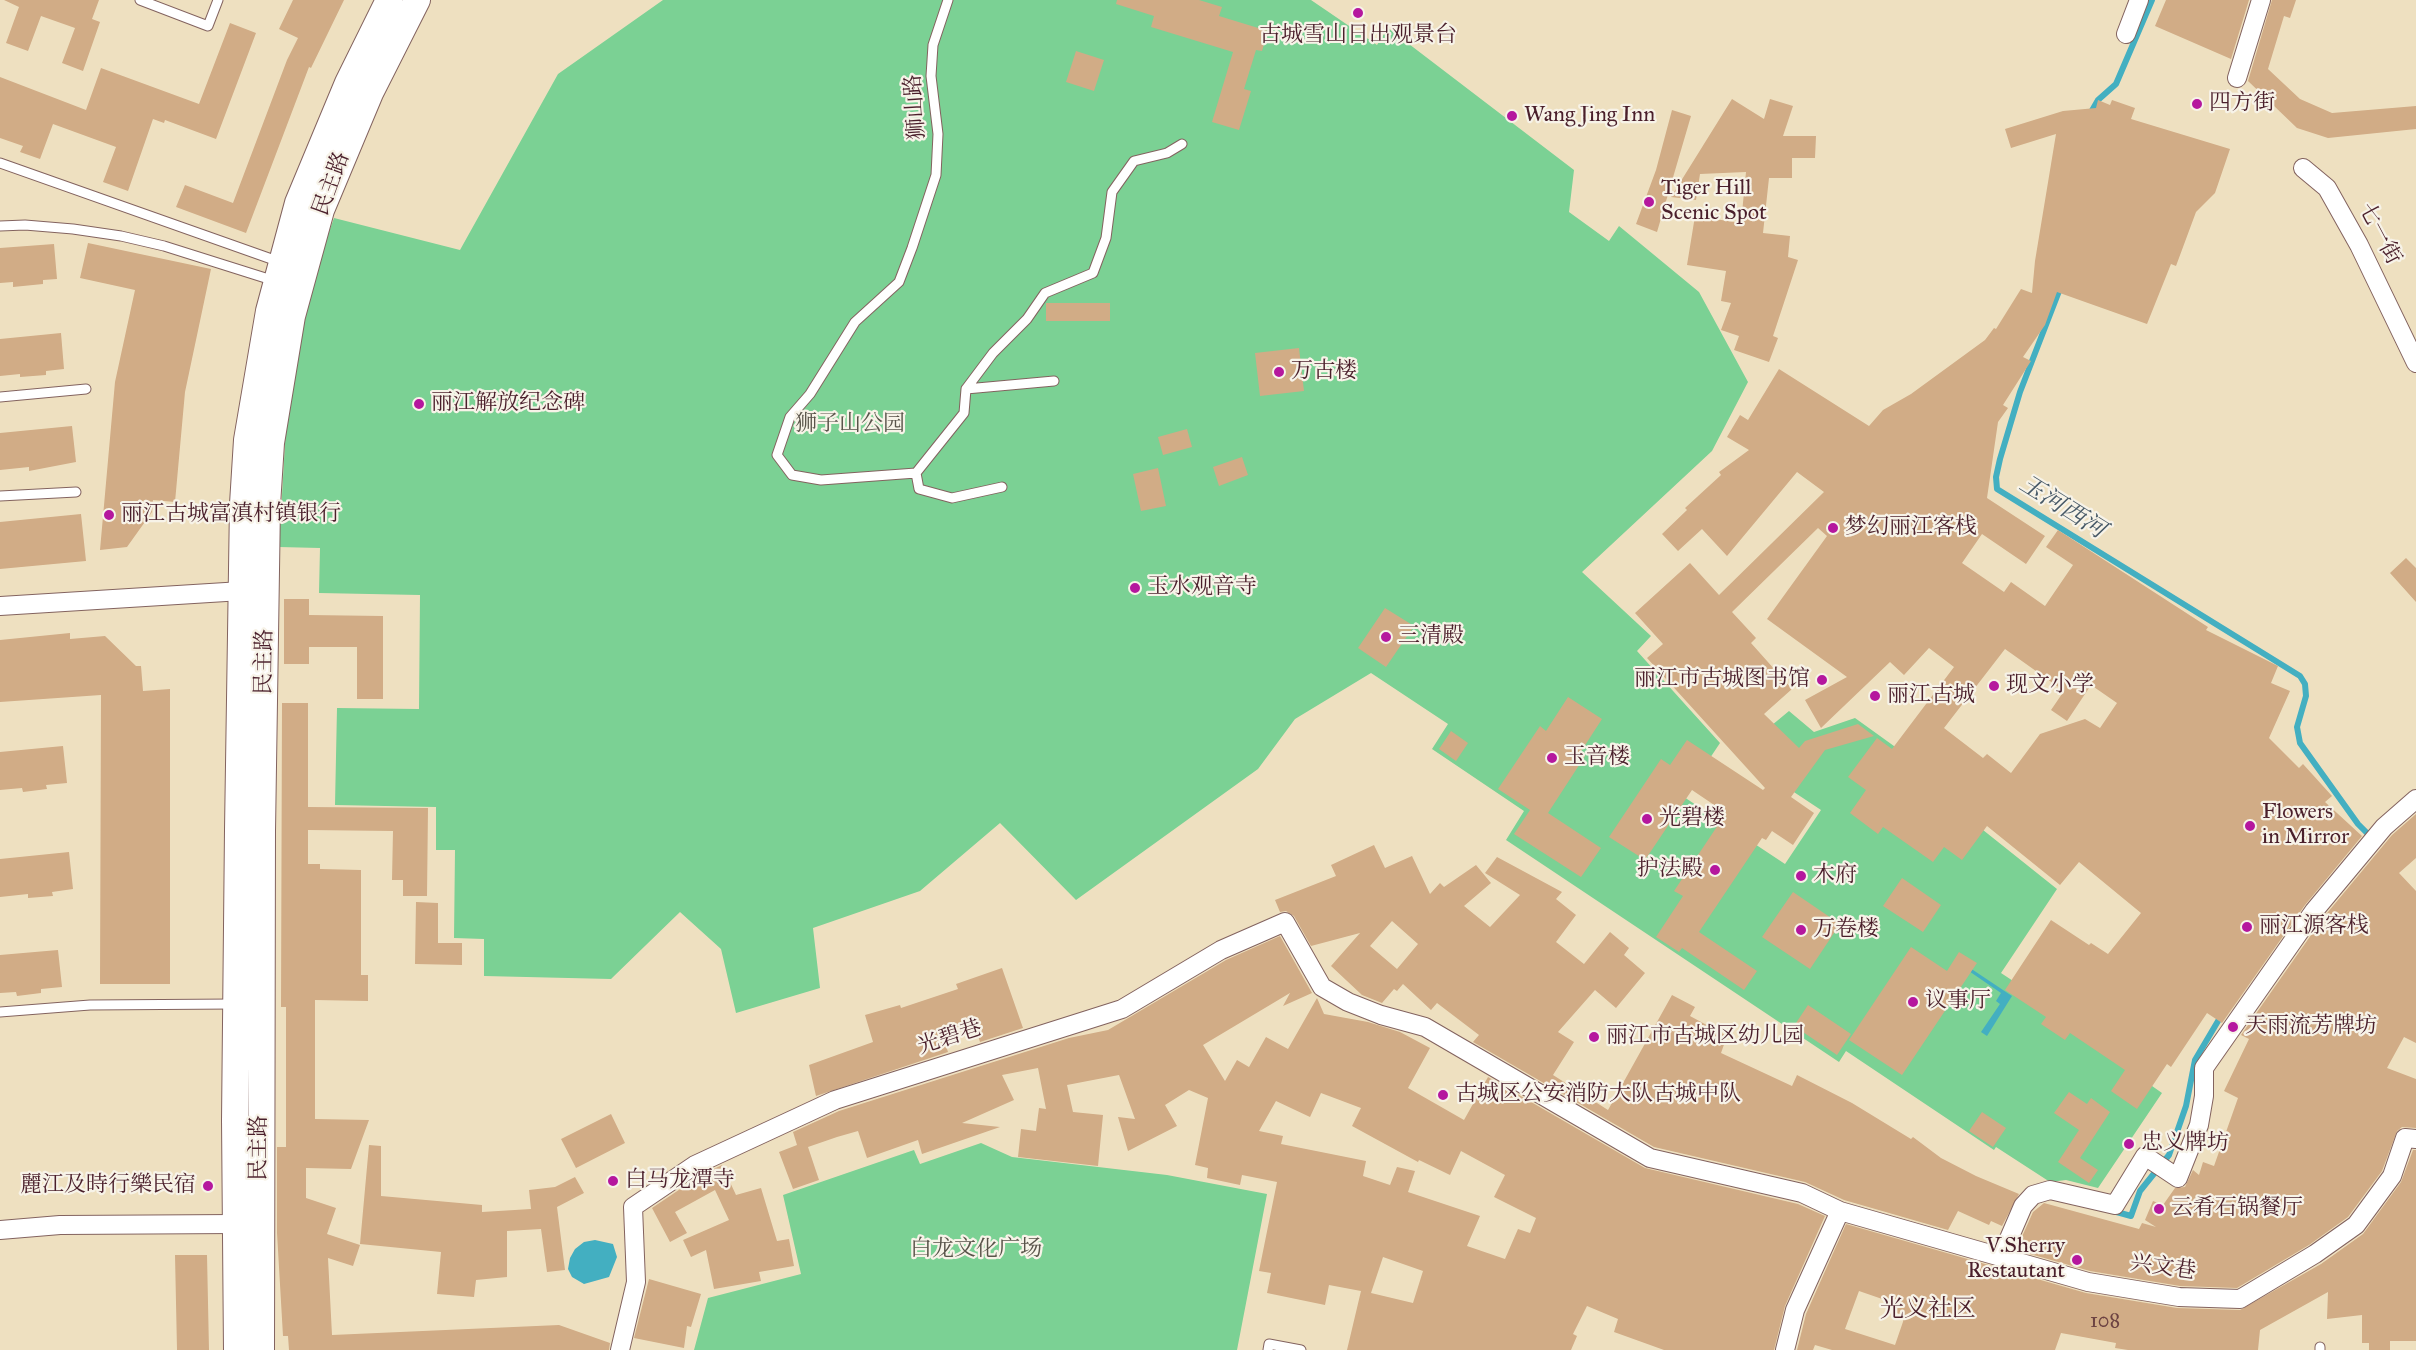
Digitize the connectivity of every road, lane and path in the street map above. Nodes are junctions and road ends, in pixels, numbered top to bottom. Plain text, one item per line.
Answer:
1 (140, 0) edge
2 (218, 0) edge
3 (389, 0) edge
4 (417, 0) edge
5 (948, 0) edge
6 (2139, 0) edge
7 (2261, 0) edge
8 (2126, 34) dead end
9 (2236, 78) dead end
10 (1182, 144) dead end
11 (0, 163) edge
12 (2303, 168) dead end
13 (0, 226) edge
14 (278, 272) junction
15 (2416, 363) edge
16 (1054, 381) dead end
17 (86, 389) dead end
18 (966, 389) junction
19 (0, 397) edge
20 (916, 473) junction
21 (1002, 487) dead end
22 (76, 492) dead end
23 (0, 496) edge
24 (242, 591) junction
25 (0, 606) edge
26 (2416, 799) edge
27 (1285, 922) joint
28 (236, 1004) junction
29 (0, 1012) edge
30 (2416, 1140) edge
31 (1840, 1211) junction
32 (236, 1224) junction
33 (0, 1230) edge
34 (2001, 1257) junction
35 (237, 1350) edge
36 (261, 1350) edge
37 (620, 1350) edge
38 (1268, 1350) edge
39 (1301, 1350) edge
40 (1785, 1350) edge

1 - 2 lane
3 - 14 main road, 民主路
4 - 36 main road, 民主路
5 - 20 lane, 狮山路
6 - 8 street
7 - 9 street
10 - 18 lane
11 - 14 lane
12 - 15 street, 七一街
13 - 14 lane
14 - 24 main road, 民主路
16 - 18 lane
17 - 19 lane
18 - 20 lane
20 - 21 lane
22 - 23 lane
24 - 25 street
24 - 28 main road, 民主路
26 - 34 street
27 - 31 street, 兴文巷
27 - 37 street, 光碧巷
28 - 29 lane
28 - 32 main road, 民主路
30 - 34 street, 兴文巷
31 - 34 street, 兴文巷
31 - 40 street
32 - 33 street
32 - 35 main road, 民主路
38 - 39 lane

